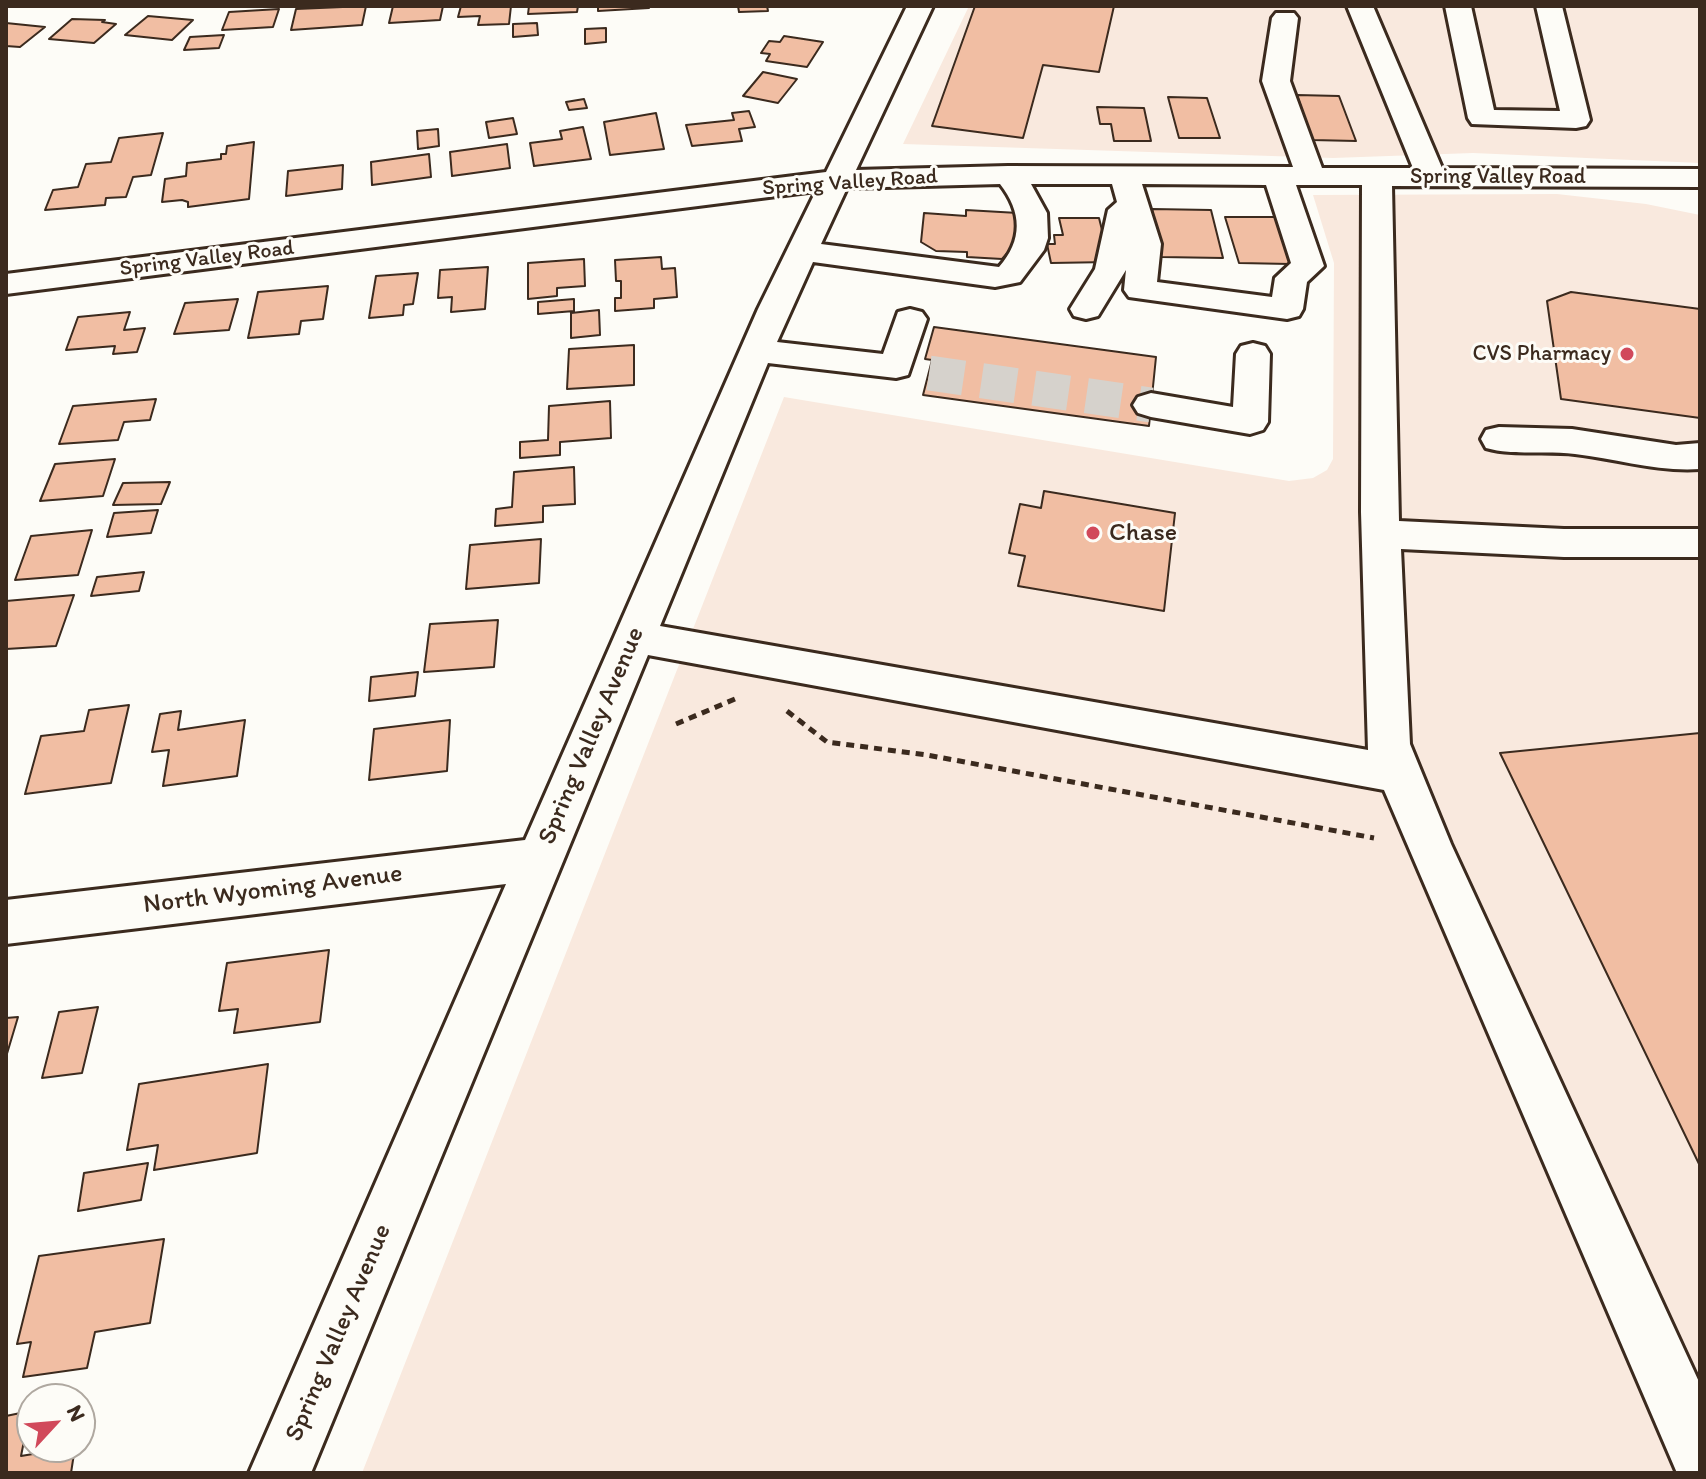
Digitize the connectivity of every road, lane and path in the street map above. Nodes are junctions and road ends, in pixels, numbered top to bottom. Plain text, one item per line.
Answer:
1 (920, 6) edge
2 (1360, 6) edge
3 (1458, 6) edge
4 (1549, 6) edge
5 (1285, 18) dead end
6 (1008, 175) junction
7 (1581, 176) junction
8 (1278, 177) junction
9 (1311, 177) junction
10 (1431, 177) junction
11 (1377, 178) junction
12 (1700, 178) edge
13 (837, 179) junction
14 (1126, 184) junction
15 (1700, 202) edge
16 (803, 251) junction
17 (13, 292) edge
18 (1086, 309) dead end
19 (910, 319) dead end
20 (757, 351) junction
21 (1253, 354) dead end
22 (1151, 405) tunnel mouth
23 (1499, 439) dead end
24 (1700, 456) edge
25 (1381, 534) junction
26 (1700, 543) edge
27 (634, 637) junction
28 (737, 699) dead end
29 (783, 707) dead end
30 (676, 724) dead end
31 (1400, 774) junction
32 (1378, 841) dead end
33 (540, 859) junction
34 (6, 922) edge
35 (1700, 1454) edge
36 (280, 1473) edge

1 - 13 street, Spring Valley Avenue
2 - 10 street
3 - 4 street
5 - 9 street
6 - 13 street, Spring Valley Road
6 - 14 street, Spring Valley Road
6 - 16 street
7 - 10 street, Spring Valley Road
7 - 12 street, Spring Valley Road
7 - 15 street
8 - 9 street, Spring Valley Road
8 - 14 street, Spring Valley Road
8 - 14 street
9 - 11 street, Spring Valley Road
10 - 11 street, Spring Valley Road
11 - 25 street
13 - 16 street, Spring Valley Avenue
13 - 17 street, Spring Valley Road
14 - 18 street
16 - 20 street, Spring Valley Avenue
19 - 20 street
20 - 27 street, Spring Valley Avenue
21 - 22 street
23 - 24 street
25 - 26 street
25 - 31 street
27 - 31 street
27 - 33 street, Spring Valley Avenue
28 - 30 path
29 - 32 path
31 - 35 street
33 - 34 street, North Wyoming Avenue
33 - 36 street, Spring Valley Avenue

